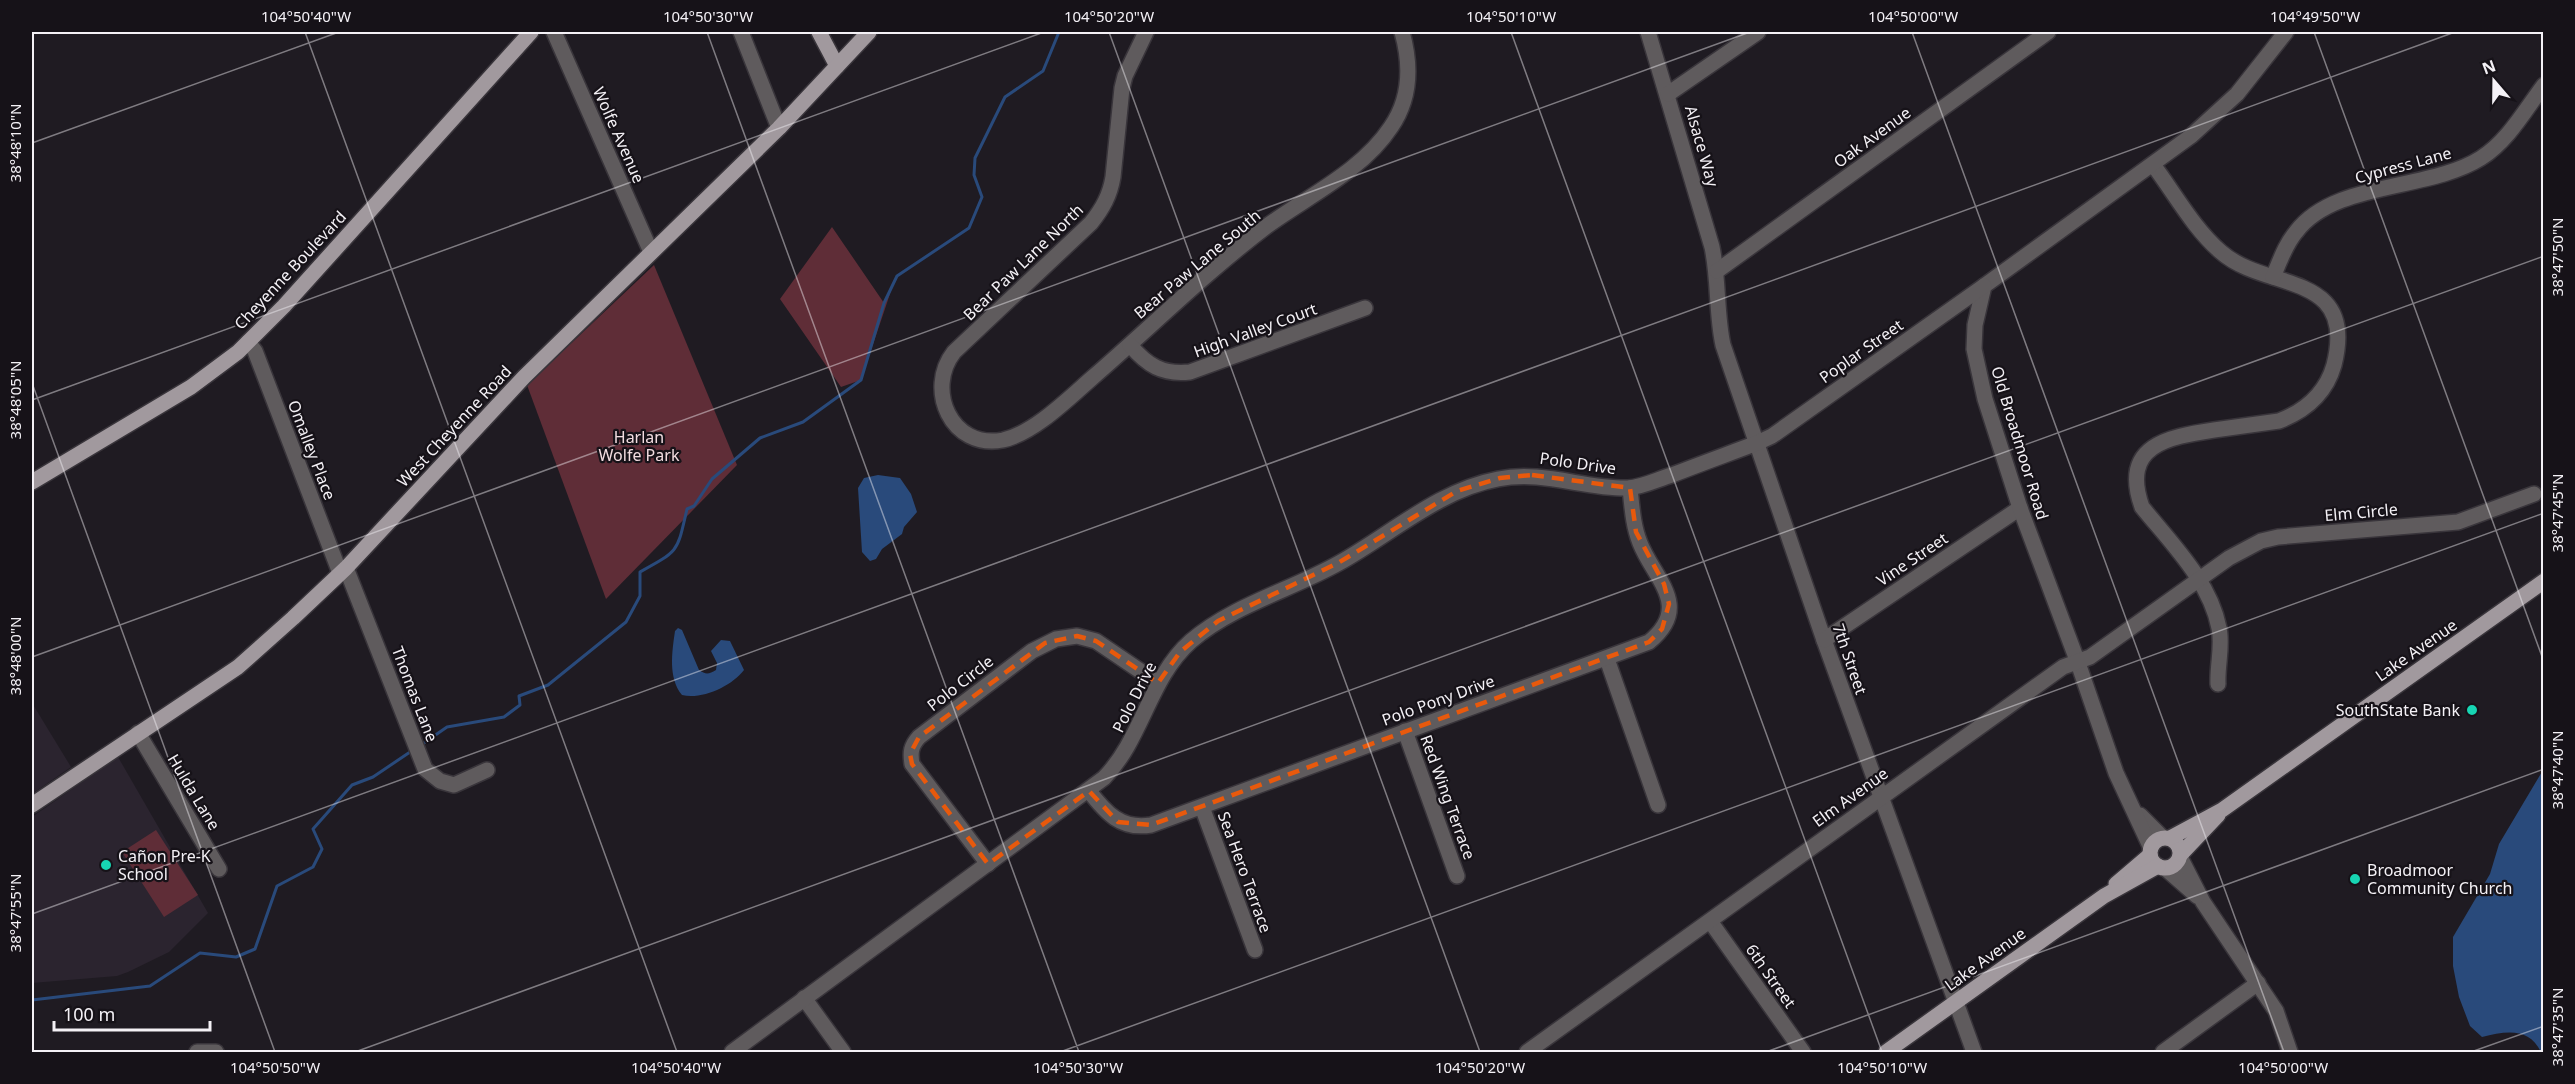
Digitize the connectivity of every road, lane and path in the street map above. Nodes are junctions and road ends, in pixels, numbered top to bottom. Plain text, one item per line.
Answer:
1 (531, 32) edge
2 (554, 32) edge
3 (741, 32) edge
4 (819, 32) edge
5 (869, 32) edge
6 (1146, 32) edge
7 (1402, 32) edge
8 (1648, 32) edge
9 (1758, 32) edge
10 (2048, 32) edge
11 (2286, 32) edge
12 (837, 66) junction
13 (2544, 85) edge
14 (1668, 94) junction
15 (2538, 103) edge
16 (779, 128) junction
17 (2154, 166) junction
18 (651, 252) junction
19 (1717, 272) junction
20 (2273, 277) junction
21 (1984, 286) junction
22 (1365, 308) dead end
23 (248, 342) junction
24 (1130, 345) junction
25 (966, 435) joint
26 (1757, 444) junction
27 (32, 482) edge
28 (1630, 488) junction
29 (2534, 494) dead end
30 (2020, 508) junction
31 (343, 571) junction
32 (2199, 580) junction
33 (2544, 581) edge
34 (1824, 640) junction
35 (1607, 659) junction
36 (2077, 660) junction
37 (1158, 683) junction
38 (2218, 684) dead end
39 (1405, 731) junction
40 (138, 733) junction
41 (487, 770) dead end
42 (1089, 791) junction
43 (1880, 798) junction
44 (32, 805) edge
45 (1658, 805) dead end
46 (1202, 807) junction
47 (2134, 808) junction
48 (2222, 810) junction
49 (2166, 838) junction
50 (2181, 855) junction
51 (2156, 859) junction
52 (988, 864) junction
53 (219, 869) dead end
54 (1457, 876) dead end
55 (2203, 902) junction
56 (1710, 921) junction
57 (1255, 950) dead end
58 (2258, 982) junction
59 (804, 998) junction
60 (1955, 1003) junction
61 (197, 1053) edge
62 (216, 1053) edge
63 (732, 1053) edge
64 (843, 1053) edge
65 (1527, 1053) edge
66 (1803, 1053) edge
67 (1886, 1053) edge
68 (1974, 1053) edge
69 (2163, 1053) edge
70 (2290, 1053) edge

1 - 23 main road, Cheyenne Boulevard
2 - 18 street, Wolfe Avenue
3 - 16 street
4 - 12 main road
5 - 12 main road, West Cheyenne Road
6 - 25 street, Bear Paw Lane North
7 - 24 street, Bear Paw Lane South
8 - 14 street, Alsace Way
9 - 14 street
10 - 19 street, Oak Avenue
11 - 17 street
12 - 16 main road, West Cheyenne Road
13 - 15 street, Cypress Lane
14 - 19 street, Alsace Way
15 - 20 street, Cypress Lane
16 - 18 main road, West Cheyenne Road
17 - 20 street
17 - 21 street
18 - 31 main road, West Cheyenne Road
19 - 26 street, 7th Street
20 - 32 street
21 - 26 street, Poplar Street
21 - 30 street, Old Broadmoor Road
22 - 24 street, High Valley Court
23 - 27 main road, Cheyenne Boulevard
23 - 31 street, Omalley Place
24 - 25 street, Bear Paw Lane South
26 - 28 street, Polo Drive
26 - 34 street, 7th Street
28 - 35 street, Polo Pony Drive
28 - 37 street, Polo Drive
29 - 32 street, Elm Circle
30 - 34 street, Vine Street
30 - 36 street, Old Broadmoor Road
31 - 40 main road, West Cheyenne Road
31 - 41 street, Thomas Lane
32 - 36 street, Elm Avenue
32 - 38 street
33 - 48 main road, Lake Avenue
34 - 43 street, 7th Street
35 - 39 street, Polo Pony Drive
35 - 45 street
36 - 43 street, Elm Avenue
36 - 47 street, Old Broadmoor Road
37 - 42 street, Polo Drive
37 - 52 street, Polo Circle
39 - 46 street, Polo Pony Drive
39 - 54 street, Red Wing Terrace
40 - 44 main road, West Cheyenne Road
40 - 53 street, Hulda Lane
42 - 46 street, Polo Pony Drive
42 - 52 street, Polo Drive
43 - 56 street, Elm Avenue
43 - 60 street, 7th Street
46 - 57 street, Sea Hero Terrace
47 - 49 street, Old Broadmoor Road
47 - 51 street, Old Broadmoor Road
48 - 49 main road, Lake Avenue
48 - 50 main road, Lake Avenue
49 - 50 main road
49 - 51 main road
50 - 51 main road
50 - 55 street, Old Broadmoor Road
51 - 55 street, Old Broadmoor Road
51 - 60 main road, Lake Avenue
52 - 59 street, Polo Drive
55 - 58 street, Old Broadmoor Road
56 - 65 street, Elm Avenue
56 - 66 street, 6th Street
58 - 69 street
58 - 70 street, Old Broadmoor Road
59 - 63 street, Polo Drive
59 - 64 street
60 - 67 main road, Lake Avenue
60 - 68 street, 7th Street
61 - 62 street

